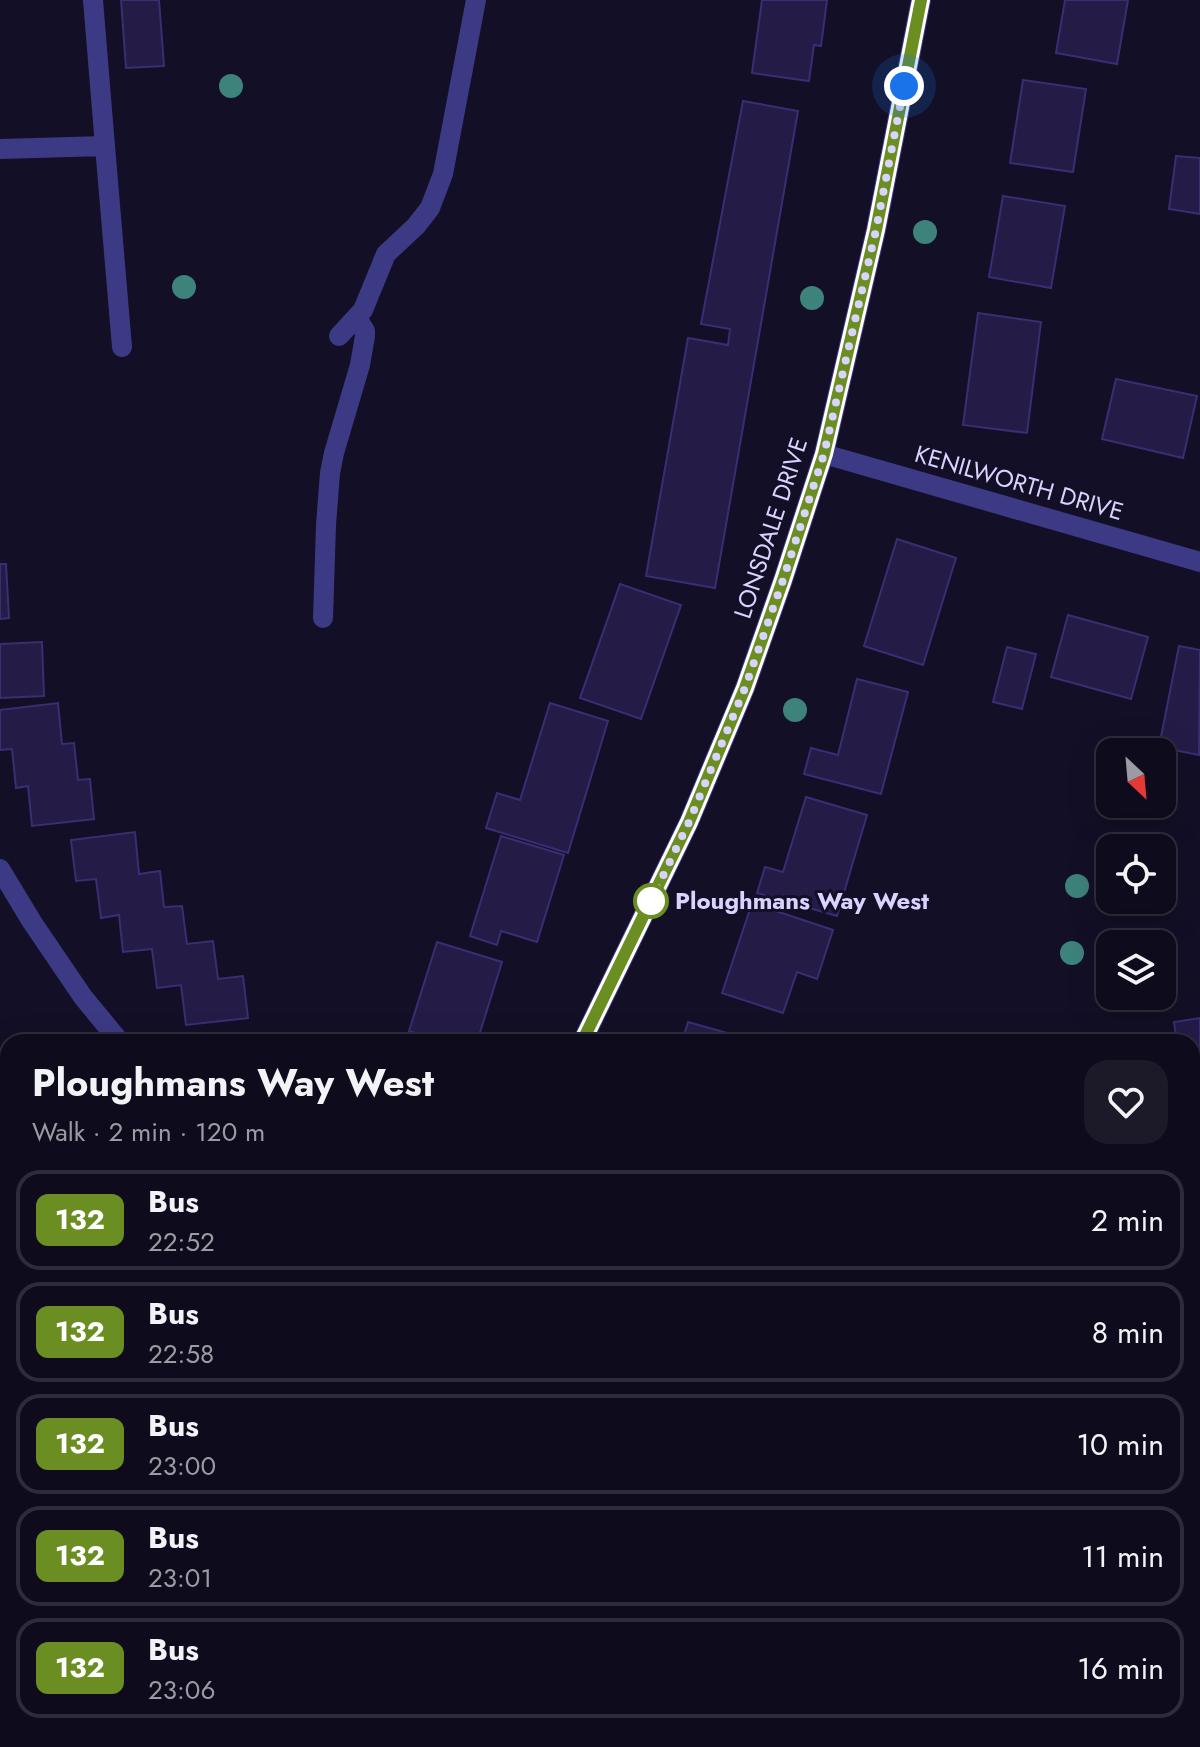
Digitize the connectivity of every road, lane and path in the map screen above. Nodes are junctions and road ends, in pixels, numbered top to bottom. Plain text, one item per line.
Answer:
1 (93, 0) edge
2 (476, 0) edge
3 (921, 0) edge
4 (105, 146) junction
5 (0, 149) edge
6 (357, 318) junction
7 (339, 336) dead end
8 (122, 347) dead end
9 (824, 454) junction
10 (1200, 562) edge
11 (323, 618) dead end
12 (0, 869) edge
13 (113, 1034) edge
14 (586, 1034) edge

1 - 4 street
2 - 6 street
3 - 9 street, LONSDALE DRIVE
4 - 5 street
4 - 8 street
6 - 7 street
6 - 11 street
9 - 10 street, KENILWORTH DRIVE
9 - 14 street, LONSDALE DRIVE
12 - 13 street

